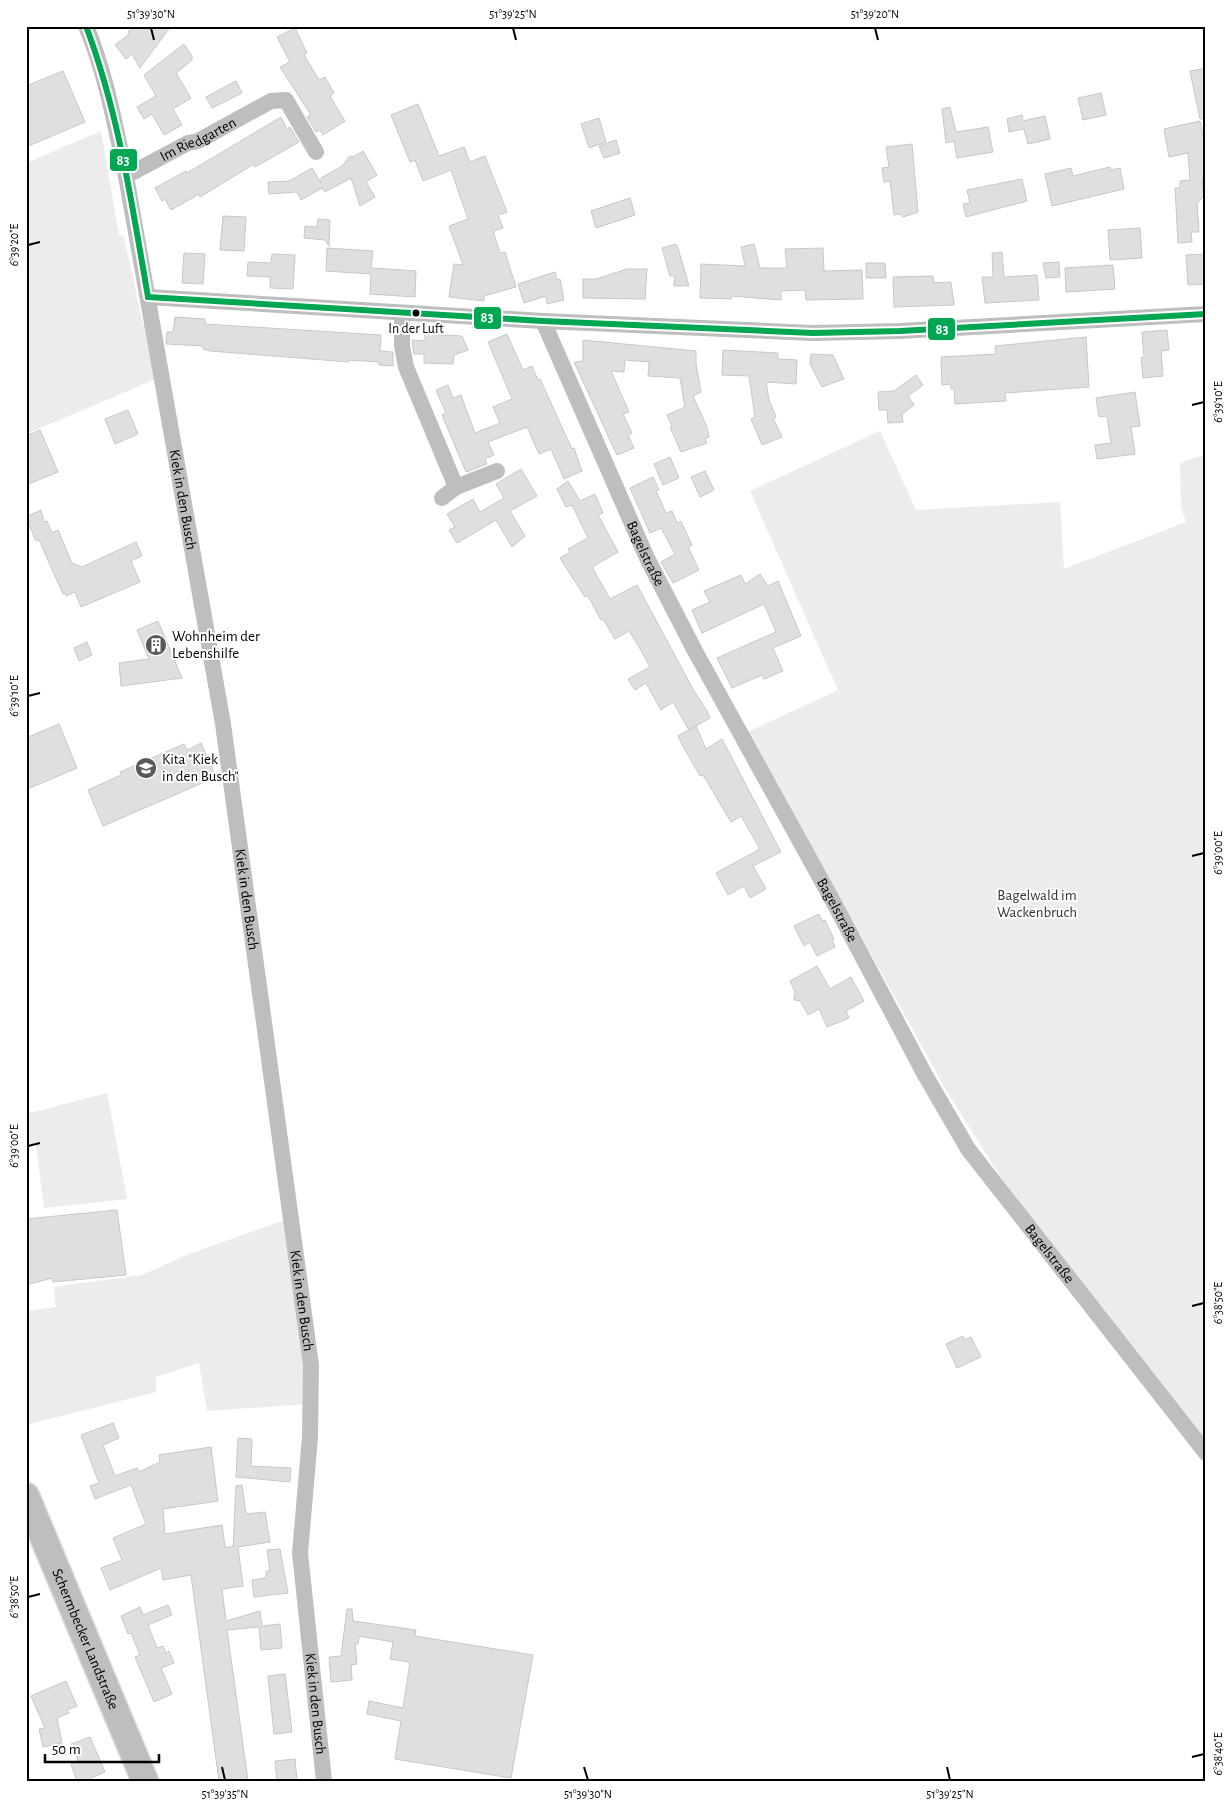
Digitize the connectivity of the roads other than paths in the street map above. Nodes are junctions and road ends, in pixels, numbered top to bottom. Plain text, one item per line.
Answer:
1 (86, 26) edge
2 (316, 152) dead end
3 (126, 176) junction
4 (148, 297) junction
5 (402, 313) junction
6 (1206, 314) edge
7 (543, 322) junction
8 (497, 471) dead end
9 (456, 488) junction
10 (442, 498) dead end
11 (1206, 1453) edge
12 (26, 1496) edge
13 (145, 1781) edge
14 (324, 1781) edge

1 - 3 street, Kiek in den Busch
2 - 3 street, Im Riedgarten
3 - 4 street, Kiek in den Busch
4 - 5 street
4 - 14 street, Kiek in den Busch
5 - 7 street
5 - 9 street
6 - 7 street
7 - 11 street, Bagelstraße
8 - 9 street
9 - 10 street
12 - 13 main road, Schermbecker Landstraße

